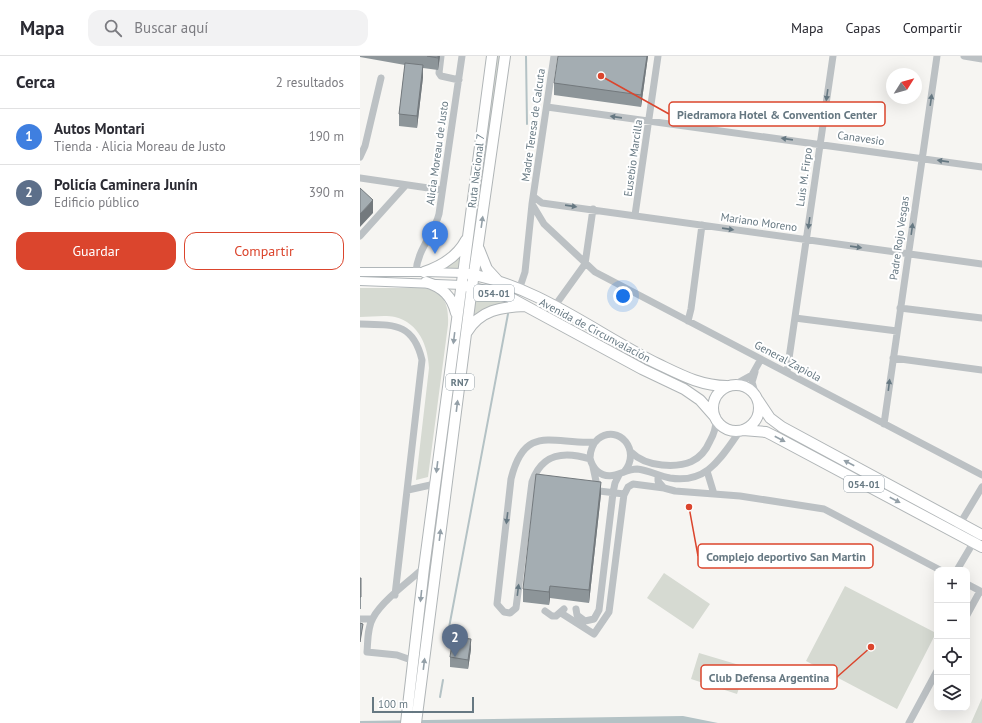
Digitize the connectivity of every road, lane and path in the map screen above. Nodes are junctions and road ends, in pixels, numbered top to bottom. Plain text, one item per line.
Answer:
1 (441, 56) edge
2 (462, 56) edge
3 (492, 56) edge
4 (505, 56) edge
5 (554, 56) edge
6 (658, 56) edge
7 (833, 56) edge
8 (937, 56) edge
9 (964, 56) edge
10 (982, 59) edge
11 (382, 78) dead end
12 (459, 80) junction
13 (547, 107) junction
14 (649, 121) junction
15 (820, 144) junction
16 (360, 157) edge
17 (922, 158) junction
18 (982, 167) edge
19 (360, 178) edge
20 (406, 185) junction
21 (442, 190) junction
22 (533, 200) junction
23 (593, 210) junction
24 (636, 215) junction
25 (702, 225) junction
26 (468, 235) junction
27 (360, 236) edge
28 (806, 240) junction
29 (478, 248) junction
30 (908, 254) junction
31 (585, 264) junction
32 (982, 264) edge
33 (360, 272) edge
34 (420, 272) junction
35 (463, 273) junction
36 (474, 275) junction
37 (360, 281) edge
38 (426, 282) junction
39 (500, 282) junction
40 (462, 285) junction
41 (472, 287) junction
42 (519, 290) junction
43 (525, 306) junction
44 (554, 307) junction
45 (900, 308) junction
46 (457, 316) junction
47 (795, 318) junction
48 (982, 318) edge
49 (688, 321) junction
50 (360, 324) edge
51 (897, 331) junction
52 (466, 333) junction
53 (893, 358) junction
54 (761, 359) junction
55 (755, 370) junction
56 (982, 370) edge
57 (787, 372) junction
58 (731, 386) junction
59 (756, 397) junction
60 (716, 418) junction
61 (884, 424) junction
62 (741, 430) junction
63 (595, 442) junction
64 (631, 452) junction
65 (591, 462) junction
66 (707, 471) junction
67 (622, 473) junction
68 (982, 475) edge
69 (658, 476) junction
70 (532, 482) junction
71 (540, 483) edge
72 (435, 484) junction
73 (982, 487) edge
74 (664, 488) junction
75 (587, 489) edge
76 (408, 490) junction
77 (595, 490) junction
78 (613, 493) junction
79 (714, 494) junction
80 (624, 495) junction
81 (961, 523) junction
82 (955, 532) junction
83 (980, 534) edge
84 (978, 545) edge
85 (934, 567) edge
86 (960, 567) edge
87 (424, 568) junction
88 (970, 586) edge
89 (981, 592) edge
90 (395, 595) junction
91 (576, 609) dead end
92 (545, 610) dead end
93 (970, 610) edge
94 (360, 618) edge
95 (372, 619) junction
96 (363, 652) edge
97 (414, 661) junction
98 (935, 675) edge
99 (414, 701) junction
100 (406, 723) edge
101 (416, 723) edge
102 (909, 723) edge

1 - 12 street
2 - 12 street, Alicia Moreau de Justo
3 - 26 highway, Ruta Nacional 7 / RN7
29 -> 4 highway, RN7
5 - 13 street, Madre Teresa de Calcuta
6 - 14 street, Eusebio Marcilla
7 -> 15 street, Luis M. Firpo
17 -> 8 street, Padre Rojo Vesgas
9 - 10 street
11 - 16 street
12 - 21 street, Alicia Moreau de Justo
14 -> 13 street, Canavesio
13 - 22 street, Madre Teresa de Calcuta
15 -> 14 street, Canavesio
14 - 24 street, Eusebio Marcilla
15 - 17 street, Canavesio
15 -> 28 street, Luis M. Firpo
18 -> 17 street, Canavesio
30 -> 17 street, Padre Rojo Vesgas
19 - 20 street
20 - 21 street
20 - 27 street
21 - 34 street, Alicia Moreau de Justo
22 -> 23 street, Mariano Moreno
22 - 31 street, General Zapiola
22 - 42 street, Madre Teresa de Calcuta
23 - 24 street, Mariano Moreno
23 - 31 street
24 - 25 street, Mariano Moreno
25 -> 28 street, Mariano Moreno
25 - 49 street
26 - 34 highway
26 - 35 highway, Ruta Nacional 7 / RN7
28 -> 30 street, Mariano Moreno
28 - 47 street, Luis M. Firpo
29 - 36 highway, RN7
29 - 39 highway
30 - 32 street, Mariano Moreno
30 - 45 street, Padre Rojo Vesgas
31 - 44 street
31 - 49 street, General Zapiola
33 - 34 main road, 054-01
34 - 35 main road, 054-01
35 - 36 highway, Avenida de Circunvalación / 054-01
35 - 40 highway, Ruta Nacional 7 / RN7
36 - 39 highway, Avenida de Circunvalación / 054-01
36 - 41 highway, RN7
37 - 38 main road, 054-01
38 - 40 main road, 054-01
38 - 46 highway
39 - 42 highway, Avenida de Circunvalación / 054-01
40 - 41 highway, Avenida de Circunvalación / 054-01
40 - 46 highway, RN7
41 - 43 highway, Avenida de Circunvalación / 054-01
41 - 52 highway, RN7
42 - 44 highway, Avenida de Circunvalación / 054-01
43 - 52 highway
43 - 60 highway, Avenida de Circunvalación / 054-01
44 - 58 highway, Avenida de Circunvalación / 054-01
45 - 48 street
45 - 51 street, Padre Rojo Vesgas
46 -> 72 highway, RN7
47 - 51 street
47 - 57 street, Luis M. Firpo
49 - 54 street, General Zapiola
50 - 76 street
51 - 53 street, Padre Rojo Vesgas
99 -> 52 highway, RN7
53 - 56 street
61 -> 53 street, Padre Rojo Vesgas
54 - 55 street
54 - 57 street, General Zapiola
55 - 58 street
55 - 59 street
57 - 61 street, General Zapiola
58 - 59 highway, Avenida de Circunvalación / 054-01
58 - 60 highway
59 - 62 highway
81 -> 59 highway, Avenida de Circunvalación / 054-01
60 - 62 highway, Avenida de Circunvalación / 054-01
60 - 64 street
61 - 68 street, General Zapiola
62 - 66 street
62 -> 82 highway, Avenida de Circunvalación / 054-01
63 - 64 street
63 - 65 street
63 -> 70 street
64 - 67 street
65 - 67 street
65 - 70 street
65 - 77 street
66 - 69 street
66 - 79 street
67 - 69 street
67 - 78 street
69 - 74 street
70 - 71 street
72 - 76 street
72 - 87 highway, RN7
73 - 81 street
74 - 79 street
74 - 80 street
75 - 77 street
76 - 90 street
77 - 78 street
78 - 80 street
78 - 91 street
79 - 85 street
80 - 92 street
81 - 82 street
81 - 83 highway, Avenida de Circunvalación / 054-01
82 - 84 highway, Avenida de Circunvalación / 054-01
83 - 84 street
84 - 86 street
87 - 90 street
87 -> 97 highway, RN7
88 - 89 street
89 - 93 street
90 - 95 street
94 - 95 street
95 - 96 street
96 - 97 street
97 - 99 highway, RN7
98 - 102 street
99 - 100 highway, RN7
99 - 101 highway, RN7

